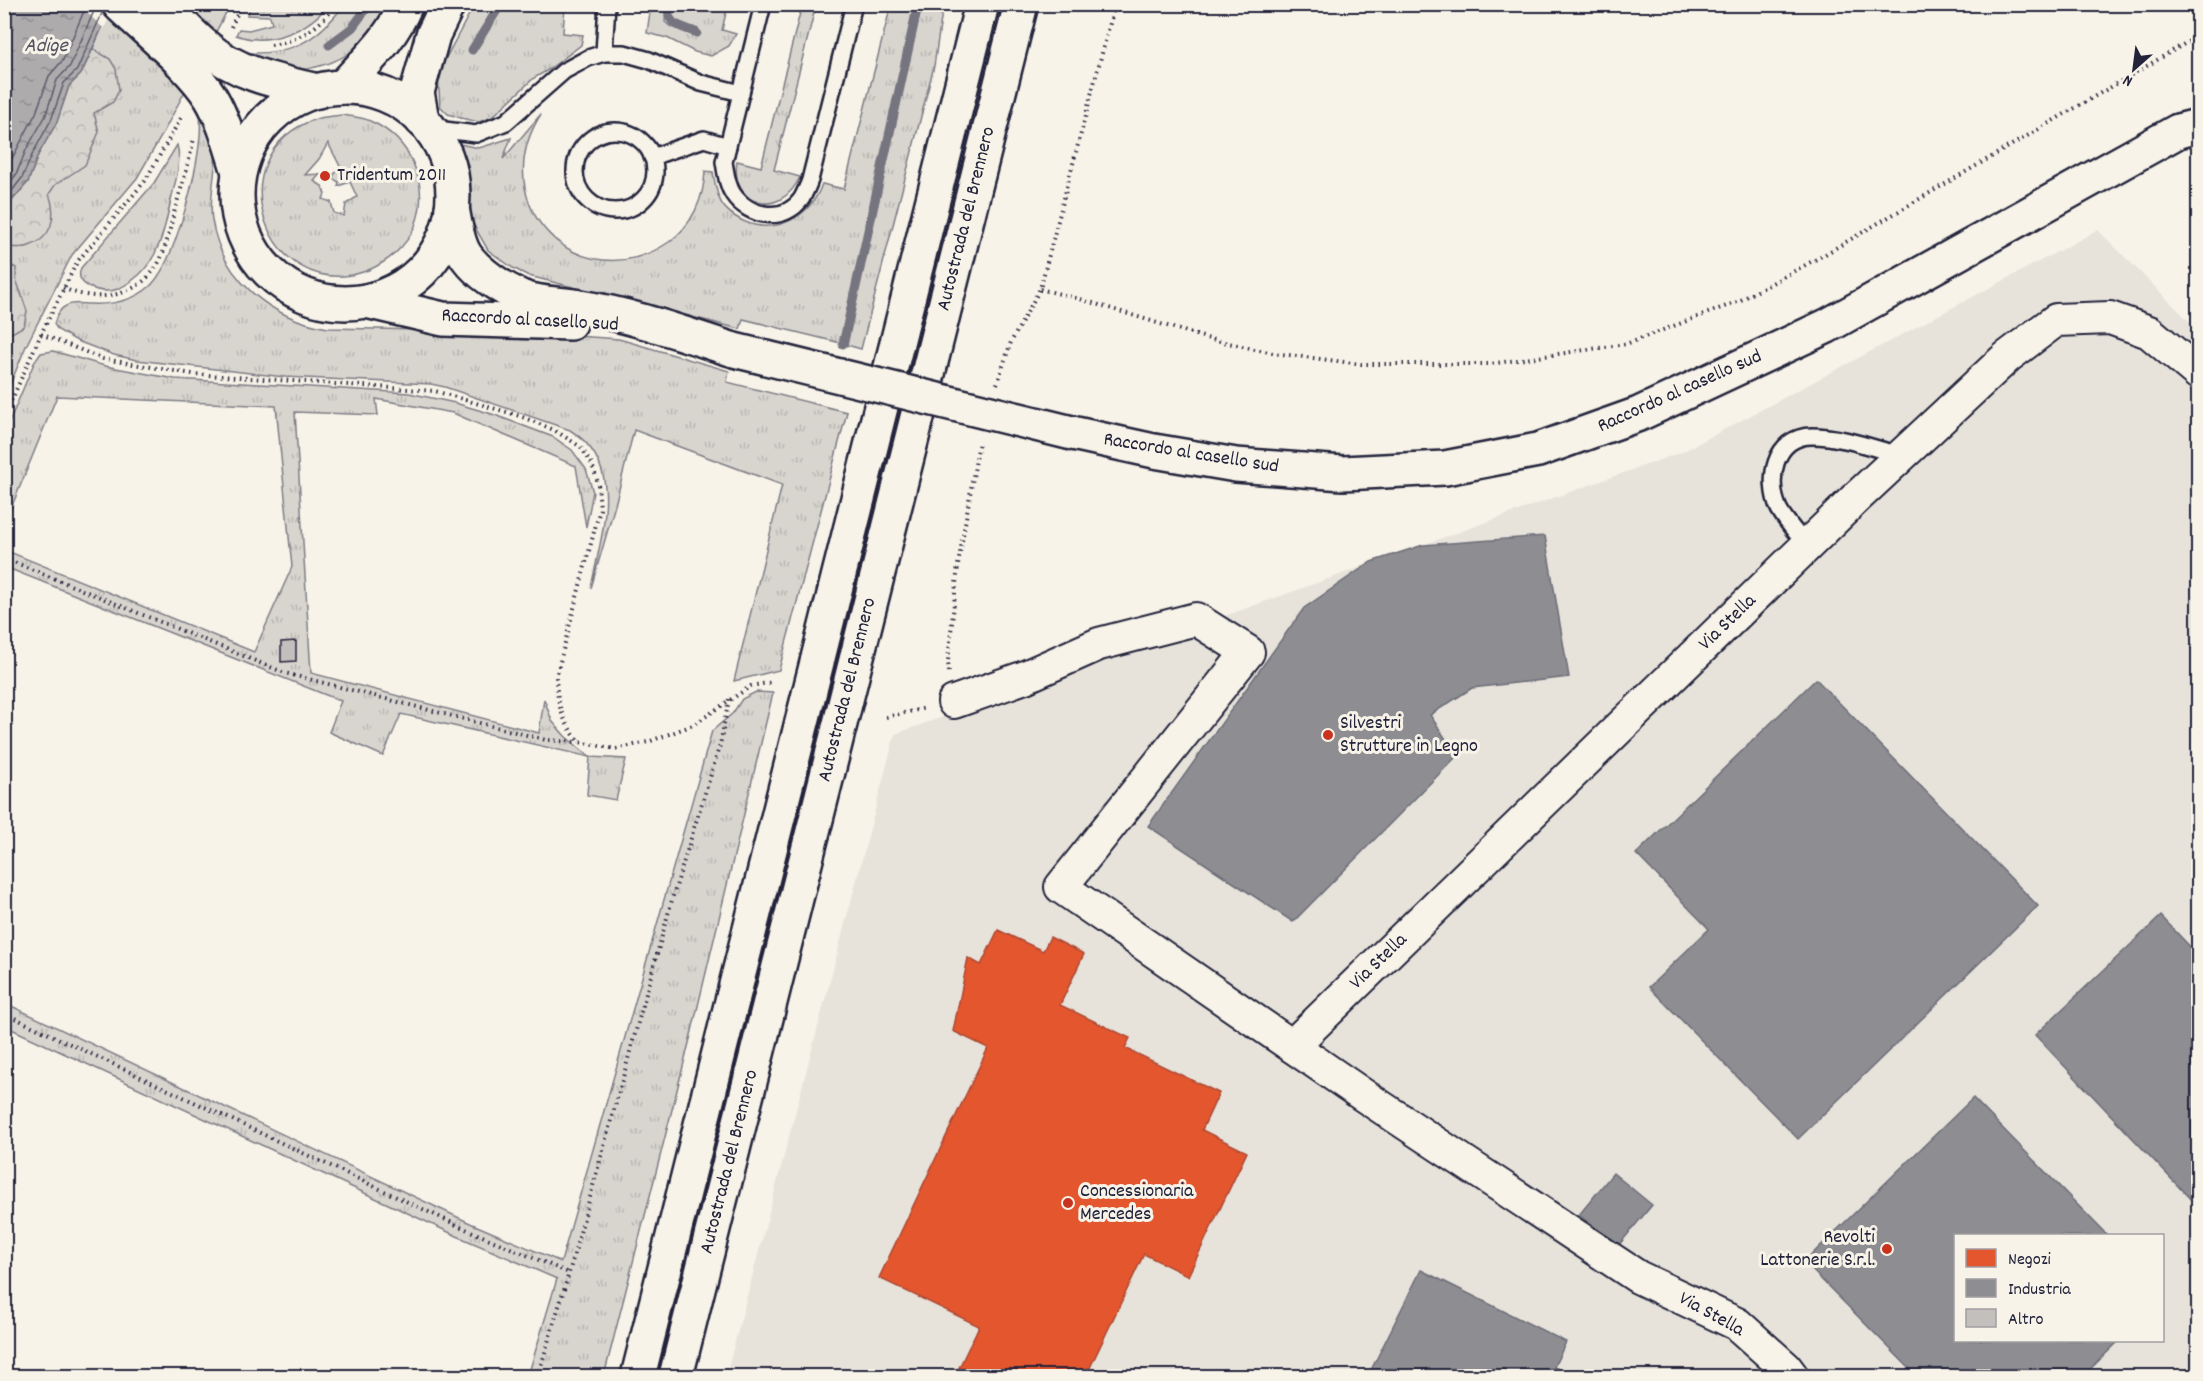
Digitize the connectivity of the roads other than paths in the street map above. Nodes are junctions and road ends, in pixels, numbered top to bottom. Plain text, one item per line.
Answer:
1 (119, 4) edge
2 (162, 4) edge
3 (406, 4) edge
4 (448, 4) edge
5 (607, 4) edge
6 (763, 4) edge
7 (854, 4) edge
8 (982, 4) edge
9 (1021, 4) edge
10 (210, 51) junction
11 (604, 53) junction
12 (331, 89) junction
13 (741, 93) junction
14 (425, 124) junction
15 (2199, 126) edge
16 (728, 146) junction
17 (652, 158) junction
18 (239, 172) junction
19 (452, 208) junction
20 (366, 301) junction
21 (659, 326) junction
22 (2199, 373) edge
23 (1902, 456) junction
24 (1807, 546) junction
25 (954, 702) road end
26 (1292, 1046) junction
27 (638, 1377) edge
28 (676, 1377) edge
29 (1792, 1377) edge

1 - 10 main road, Raccordo al casello sud
2 - 10 main road, Raccordo al casello sud
3 - 12 main road
4 - 14 main road
5 - 11 lane
6 - 13 lane
7 - 16 lane
8 - 27 main road, Autostrada del Brennero
9 - 28 main road, Autostrada del Brennero
10 - 12 main road, Raccordo al casello sud
10 - 18 main road, Raccordo al casello sud
11 - 13 lane
11 - 14 lane
12 - 14 main road, Raccordo al casello sud
12 - 18 main road, Raccordo al casello sud
13 - 16 lane
14 - 19 main road, Raccordo al casello sud
15 - 21 main road, Raccordo al casello sud, bridge
16 - 17 lane
17 - 17 lane
18 - 20 main road, Raccordo al casello sud
19 - 20 main road, Raccordo al casello sud
19 - 21 main road, Raccordo al casello sud
20 - 21 main road, Raccordo al casello sud
22 - 23 street, Via Stella
23 - 24 street, Via Stella
23 - 24 lane
24 - 26 street, Via Stella
25 - 26 street, Via Stella
26 - 29 street, Via Stella

